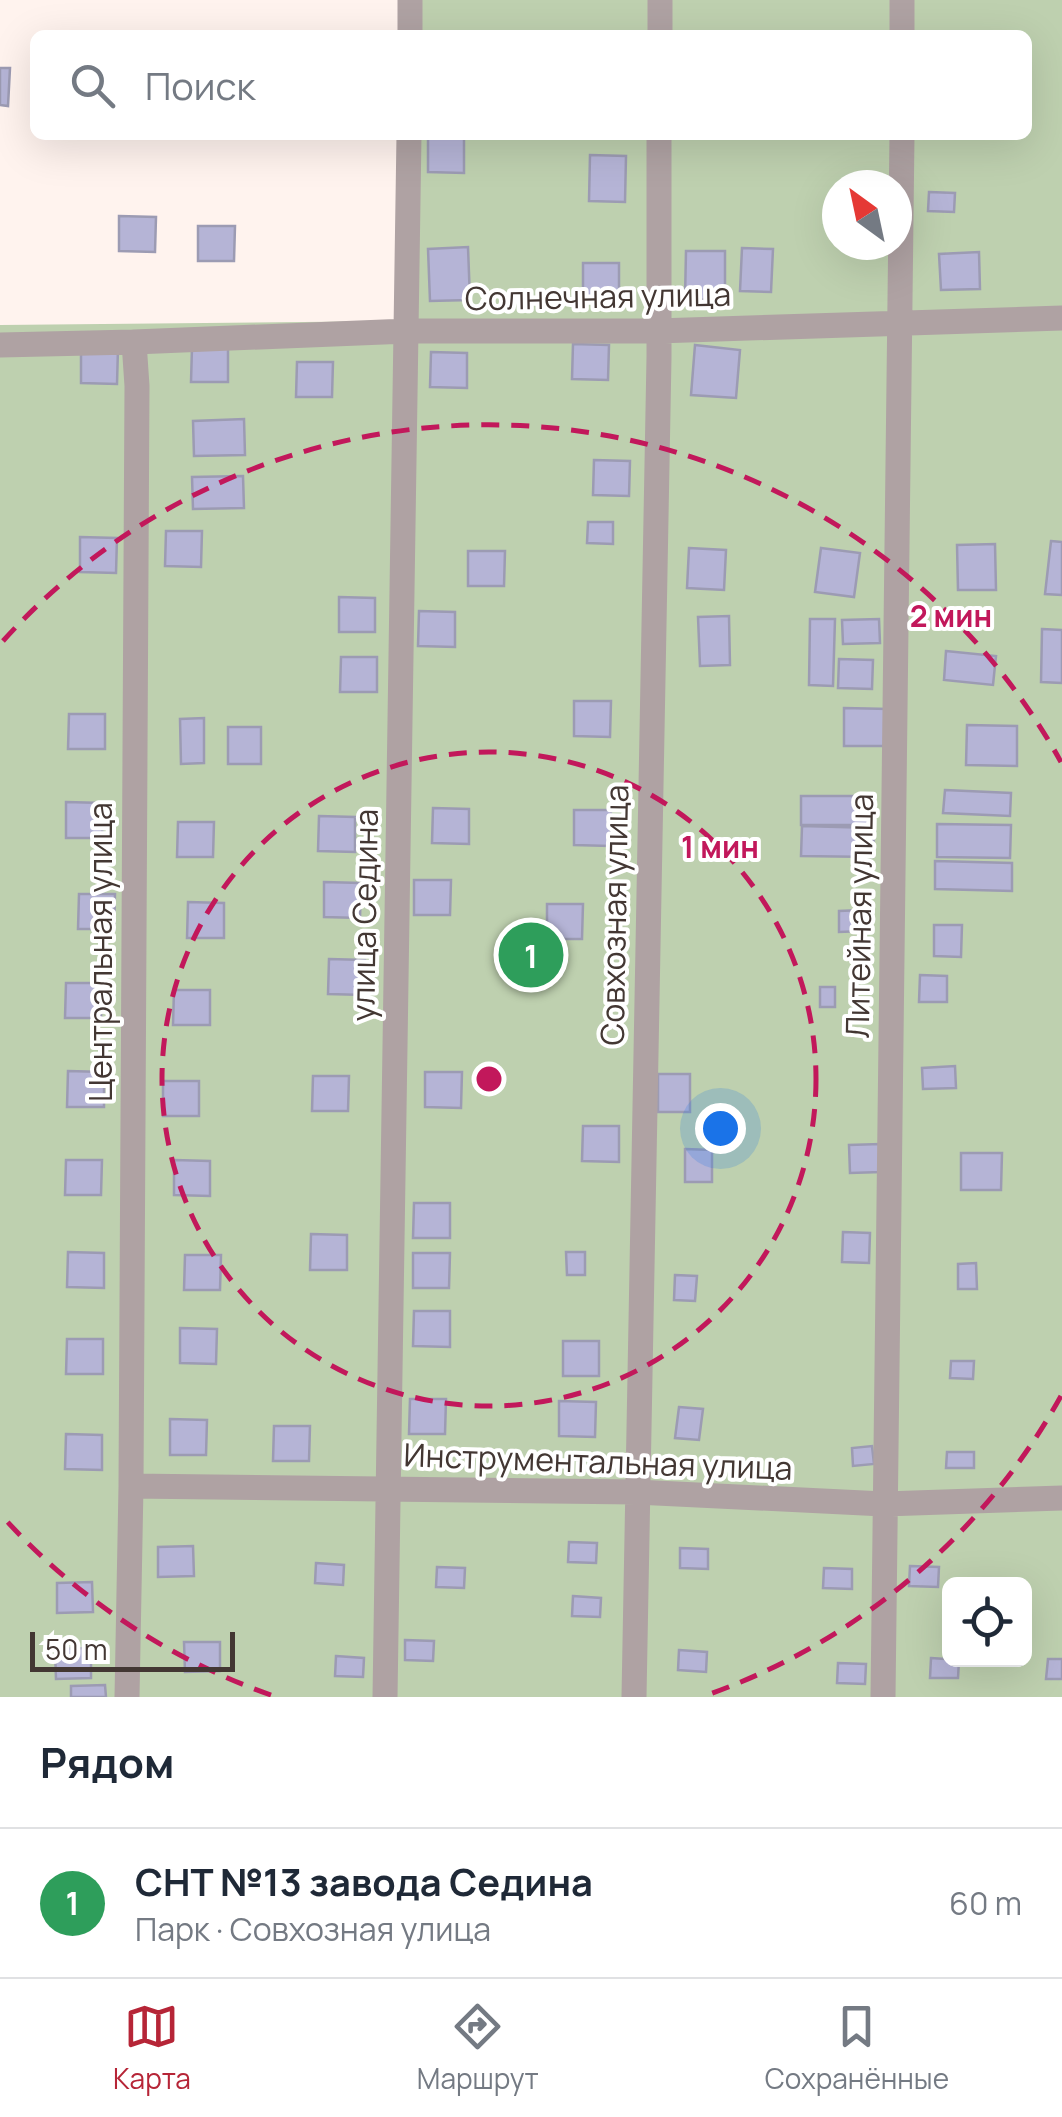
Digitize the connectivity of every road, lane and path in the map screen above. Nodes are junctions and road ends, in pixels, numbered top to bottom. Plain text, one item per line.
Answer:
1 (410, 0) edge
2 (660, 0) edge
3 (902, 0) edge
4 (410, 30) edge
5 (660, 30) edge
6 (902, 30) edge
7 (409, 140) edge
8 (659, 140) edge
9 (902, 140) edge
10 (1062, 318) edge
11 (902, 323) junction
12 (408, 331) junction
13 (657, 331) junction
14 (134, 342) junction
15 (0, 345) edge
16 (131, 1486) junction
17 (387, 1488) junction
18 (636, 1492) junction
19 (1062, 1498) edge
20 (884, 1504) junction
21 (127, 1697) edge
22 (385, 1697) edge
23 (634, 1697) edge
24 (883, 1697) edge

1 - 4 street
2 - 5 street
3 - 6 street
7 - 12 street, улица Седина
8 - 13 street, Совхозная улица
9 - 11 street, Литейная улица
10 - 11 street, Солнечная улица
11 - 13 street, Солнечная улица
11 - 20 street, Литейная улица
12 - 13 street, Солнечная улица
12 - 14 street, Солнечная улица
12 - 17 street, улица Седина
13 - 18 street, Совхозная улица
14 - 15 street
14 - 16 street, Центральная улица
16 - 17 street, Инструментальная улица
16 - 21 street, Центральная улица
17 - 18 street, Инструментальная улица
17 - 22 street, улица Седина
18 - 20 street, Инструментальная улица
18 - 23 street, Совхозная улица
19 - 20 street, Инструментальная улица
20 - 24 street, Литейная улица

